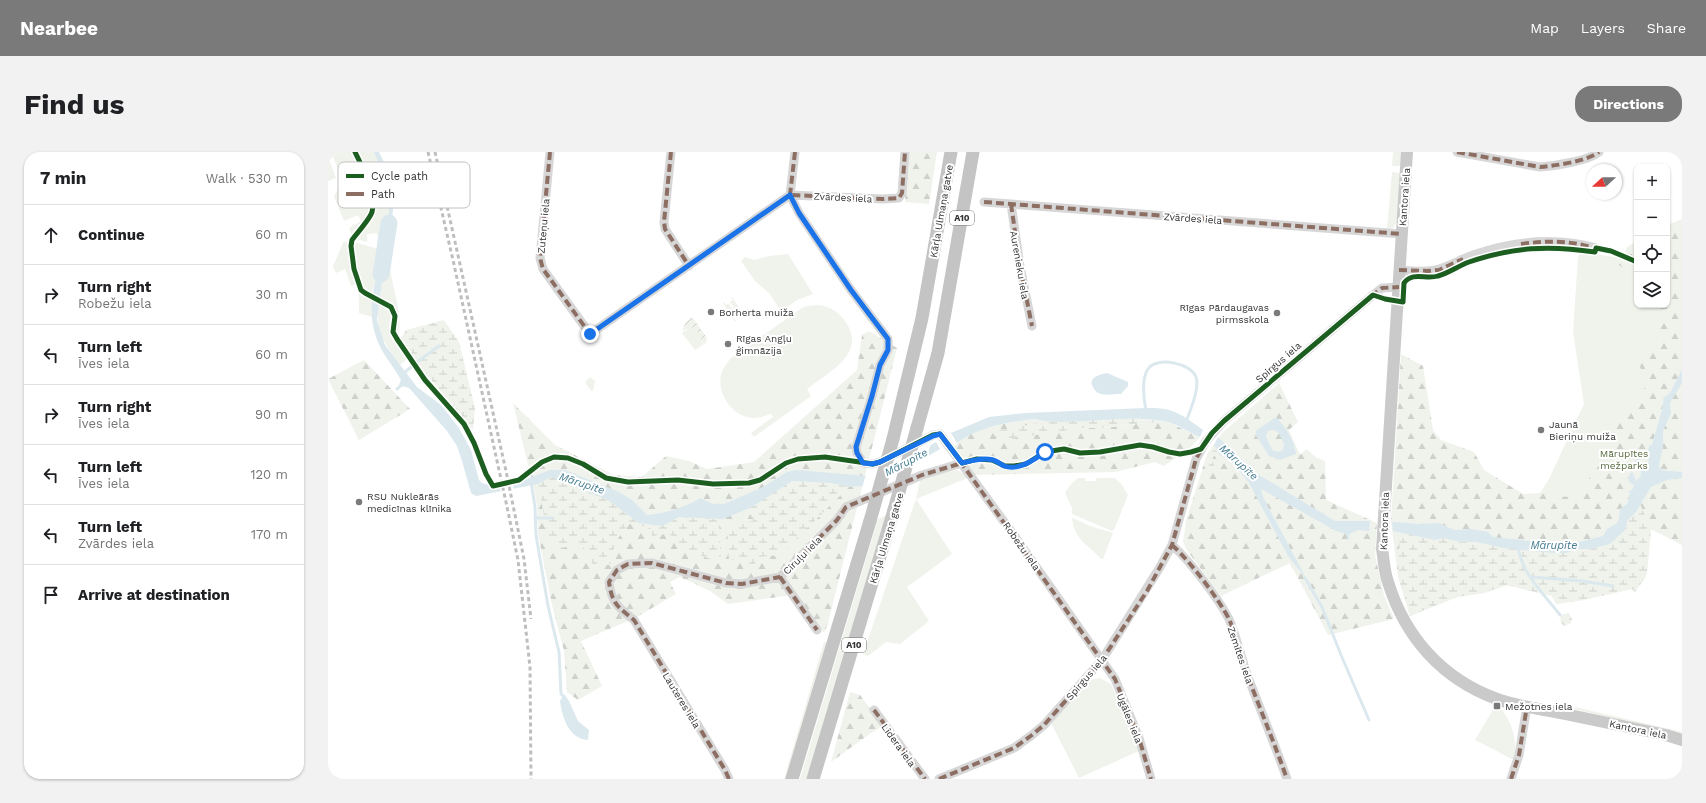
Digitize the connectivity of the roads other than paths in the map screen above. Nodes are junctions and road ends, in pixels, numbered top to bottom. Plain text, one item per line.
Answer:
1 (550, 152) edge
2 (671, 152) edge
3 (795, 152) edge
4 (905, 152) edge
5 (951, 152) edge
6 (974, 152) edge
7 (1407, 152) edge
8 (1456, 152) edge
9 (1599, 152) edge
10 (790, 195) junction
11 (984, 202) dead end
12 (1011, 204) junction
13 (1402, 234) junction
14 (1596, 248) dead end
15 (689, 266) junction
16 (1399, 270) junction
17 (1399, 287) junction
18 (1032, 326) dead end
19 (962, 463) junction
20 (1172, 545) junction
21 (780, 577) junction
22 (634, 620) joint
23 (817, 630) dead end
24 (1102, 660) junction
25 (1527, 706) junction
26 (874, 710) dead end
27 (1682, 740) edge
28 (729, 779) edge
29 (792, 779) edge
30 (813, 779) edge
31 (925, 779) edge
32 (939, 779) edge
33 (1151, 779) edge
34 (1287, 779) edge
35 (1511, 779) edge

1 - 15 street, Zuteņu iela
2 - 15 street
3 - 10 street
4 - 10 street, Zvārdes iela
5 - 29 highway, Kārļa Ulmaņa gatve / A10, bridge
6 - 30 highway, Kārļa Ulmaņa gatve / A10, bridge
7 - 13 main road, Kantora iela
8 - 9 street
10 - 15 street
10 - 19 street, Robežu iela
11 - 12 street, Zvārdes iela
12 - 13 street, Zvārdes iela
12 - 18 street, Aurenieku iela
13 - 16 main road, Kantora iela
14 - 16 street
16 - 17 main road, Kantora iela
17 - 20 street, Spirgus iela
17 - 25 main road, Kantora iela
19 - 21 street, Cīruļu iela
19 - 24 street, Robežu iela
20 - 24 street, Spirgus iela
20 - 34 street, Zemītes iela
21 - 22 street, Cīruļu iela
21 - 23 street
22 - 28 street, Lauteres iela
24 - 32 street, Spirgus iela
24 - 33 street, Ugāles iela
25 - 27 main road, Kantora iela
25 - 35 street
26 - 31 street, Līdera iela

